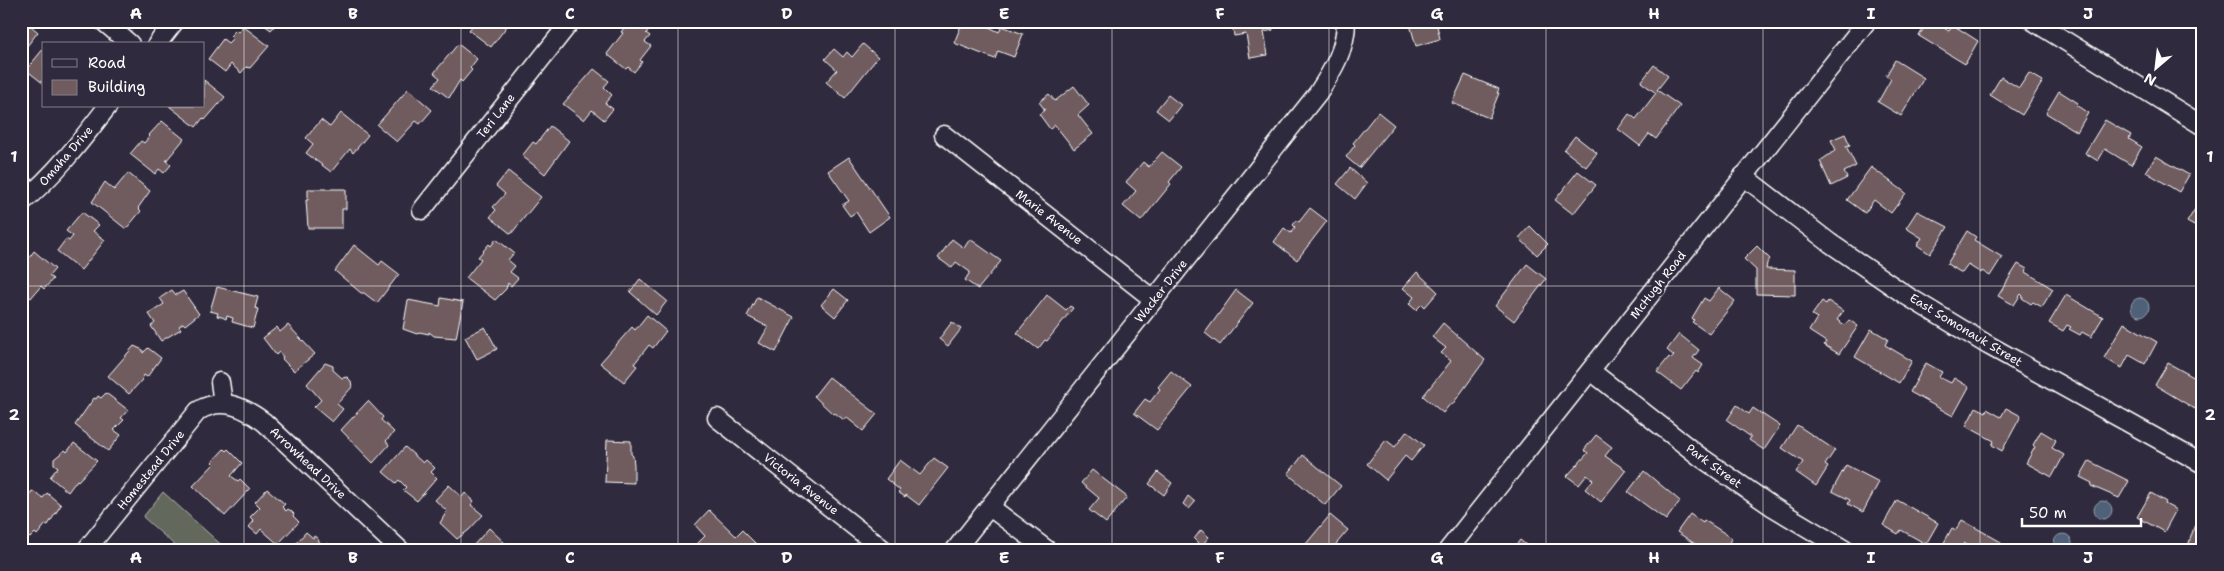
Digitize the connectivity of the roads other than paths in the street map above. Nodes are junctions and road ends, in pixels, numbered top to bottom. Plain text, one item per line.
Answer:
1 (103, 21) edge
2 (175, 21) edge
3 (571, 21) edge
4 (1346, 21) edge
5 (1867, 21) edge
6 (2033, 21) edge
7 (128, 42) edge
8 (159, 42) edge
9 (106, 108) edge
10 (2203, 126) edge
11 (944, 134) dead end
12 (1743, 176) junction
13 (21, 203) edge
14 (422, 210) dead end
15 (1154, 300) junction
16 (1591, 371) junction
17 (220, 382) dead end
18 (223, 403) junction
19 (718, 418) dead end
20 (2203, 464) edge
21 (990, 507) junction
22 (86, 550) edge
23 (400, 550) edge
24 (884, 550) edge
25 (955, 550) edge
26 (1046, 550) edge
27 (1448, 550) edge
28 (1845, 550) edge

1 - 7 street
2 - 8 street
3 - 14 street, Teri Lane
4 - 15 street, Wacker Drive
5 - 12 street, McHugh Road
6 - 10 street
9 - 13 street, Omaha Drive
11 - 15 street, Marie Avenue
12 - 16 street, McHugh Road
12 - 20 street, East Somonauk Street
15 - 21 street, Wacker Drive
16 - 27 street, McHugh Road
16 - 28 street, Park Street
17 - 18 street
18 - 22 street, Homestead Drive
18 - 23 street, Arrowhead Drive
19 - 24 street, Victoria Avenue
21 - 25 street, Wacker Drive
21 - 26 street

